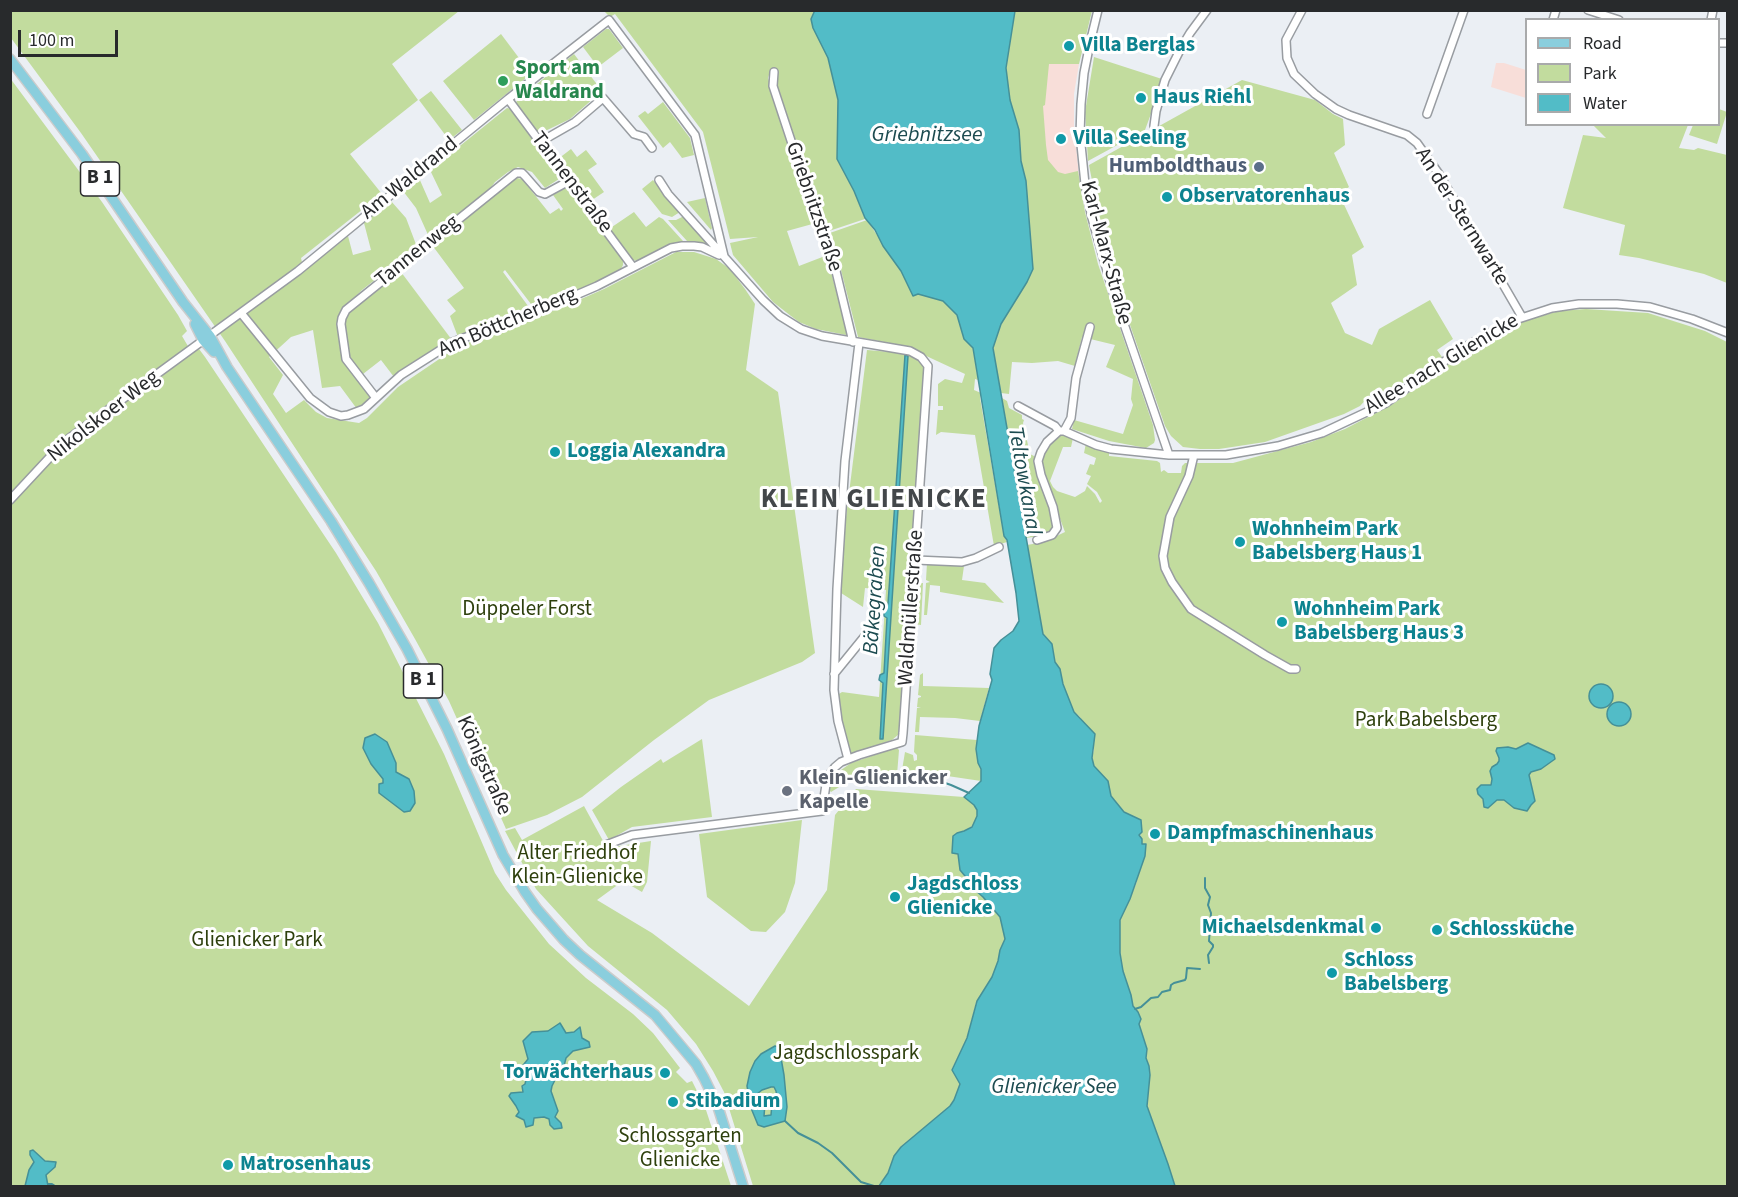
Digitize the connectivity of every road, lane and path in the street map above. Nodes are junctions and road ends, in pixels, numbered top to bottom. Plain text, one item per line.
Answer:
1 (1098, 10) edge
2 (1207, 10) edge
3 (1302, 10) edge
4 (1464, 10) edge
5 (1588, 10) edge
6 (1613, 18) edge
7 (10, 58) edge
8 (774, 72) dead end
9 (508, 99) junction
10 (1427, 114) dead end
11 (1154, 126) dead end
12 (540, 142) junction
13 (652, 148) dead end
14 (659, 180) dead end
15 (569, 181) junction
16 (725, 258) junction
17 (633, 267) junction
18 (241, 313) junction
19 (1522, 316) junction
20 (1090, 327) dead end
21 (1728, 333) edge
22 (207, 338) junction
23 (856, 342) junction
24 (376, 398) junction
25 (1018, 406) dead end
26 (1061, 431) junction
27 (1168, 455) junction
28 (1194, 455) junction
29 (10, 500) edge
30 (1037, 540) dead end
31 (999, 547) dead end
32 (916, 560) junction
33 (868, 631) dead end
34 (1296, 669) dead end
35 (834, 674) junction
36 (848, 759) junction
37 (606, 845) dead end
38 (743, 1186) edge

1 - 27 street, Karl-Marx-Straße
2 - 11 street
3 - 19 street, An der Sternwarte
4 - 10 street
5 - 6 street
7 - 22 main road, Königstraße / B 1
8 - 23 street, Griebnitzstraße
9 - 12 street, Tannenstraße
9 - 16 street, Am Waldrand
9 - 18 street, Am Waldrand
12 - 13 street
12 - 15 street, Tannenstraße
14 - 16 street
15 - 17 street, Tannenstraße
15 - 24 street, Tannenweg
16 - 17 street, Am Böttcherberg
16 - 23 street
17 - 24 street, Am Böttcherberg
18 - 22 street, Am Waldrand
18 - 24 street, Am Böttcherberg
19 - 21 street, Allee nach Glienicke
19 - 28 street, Allee nach Glienicke
20 - 26 street
22 - 29 street, Nikolskoer Weg
22 - 38 main road, Königstraße / B 1
23 - 32 street, Waldmüllerstraße
23 - 35 street
25 - 26 street, Allee nach Glienicke
26 - 27 street, Allee nach Glienicke
26 - 30 street
27 - 28 street, Allee nach Glienicke
28 - 34 street
31 - 32 street
32 - 36 street, Waldmüllerstraße
33 - 35 street
35 - 36 street
36 - 37 street

